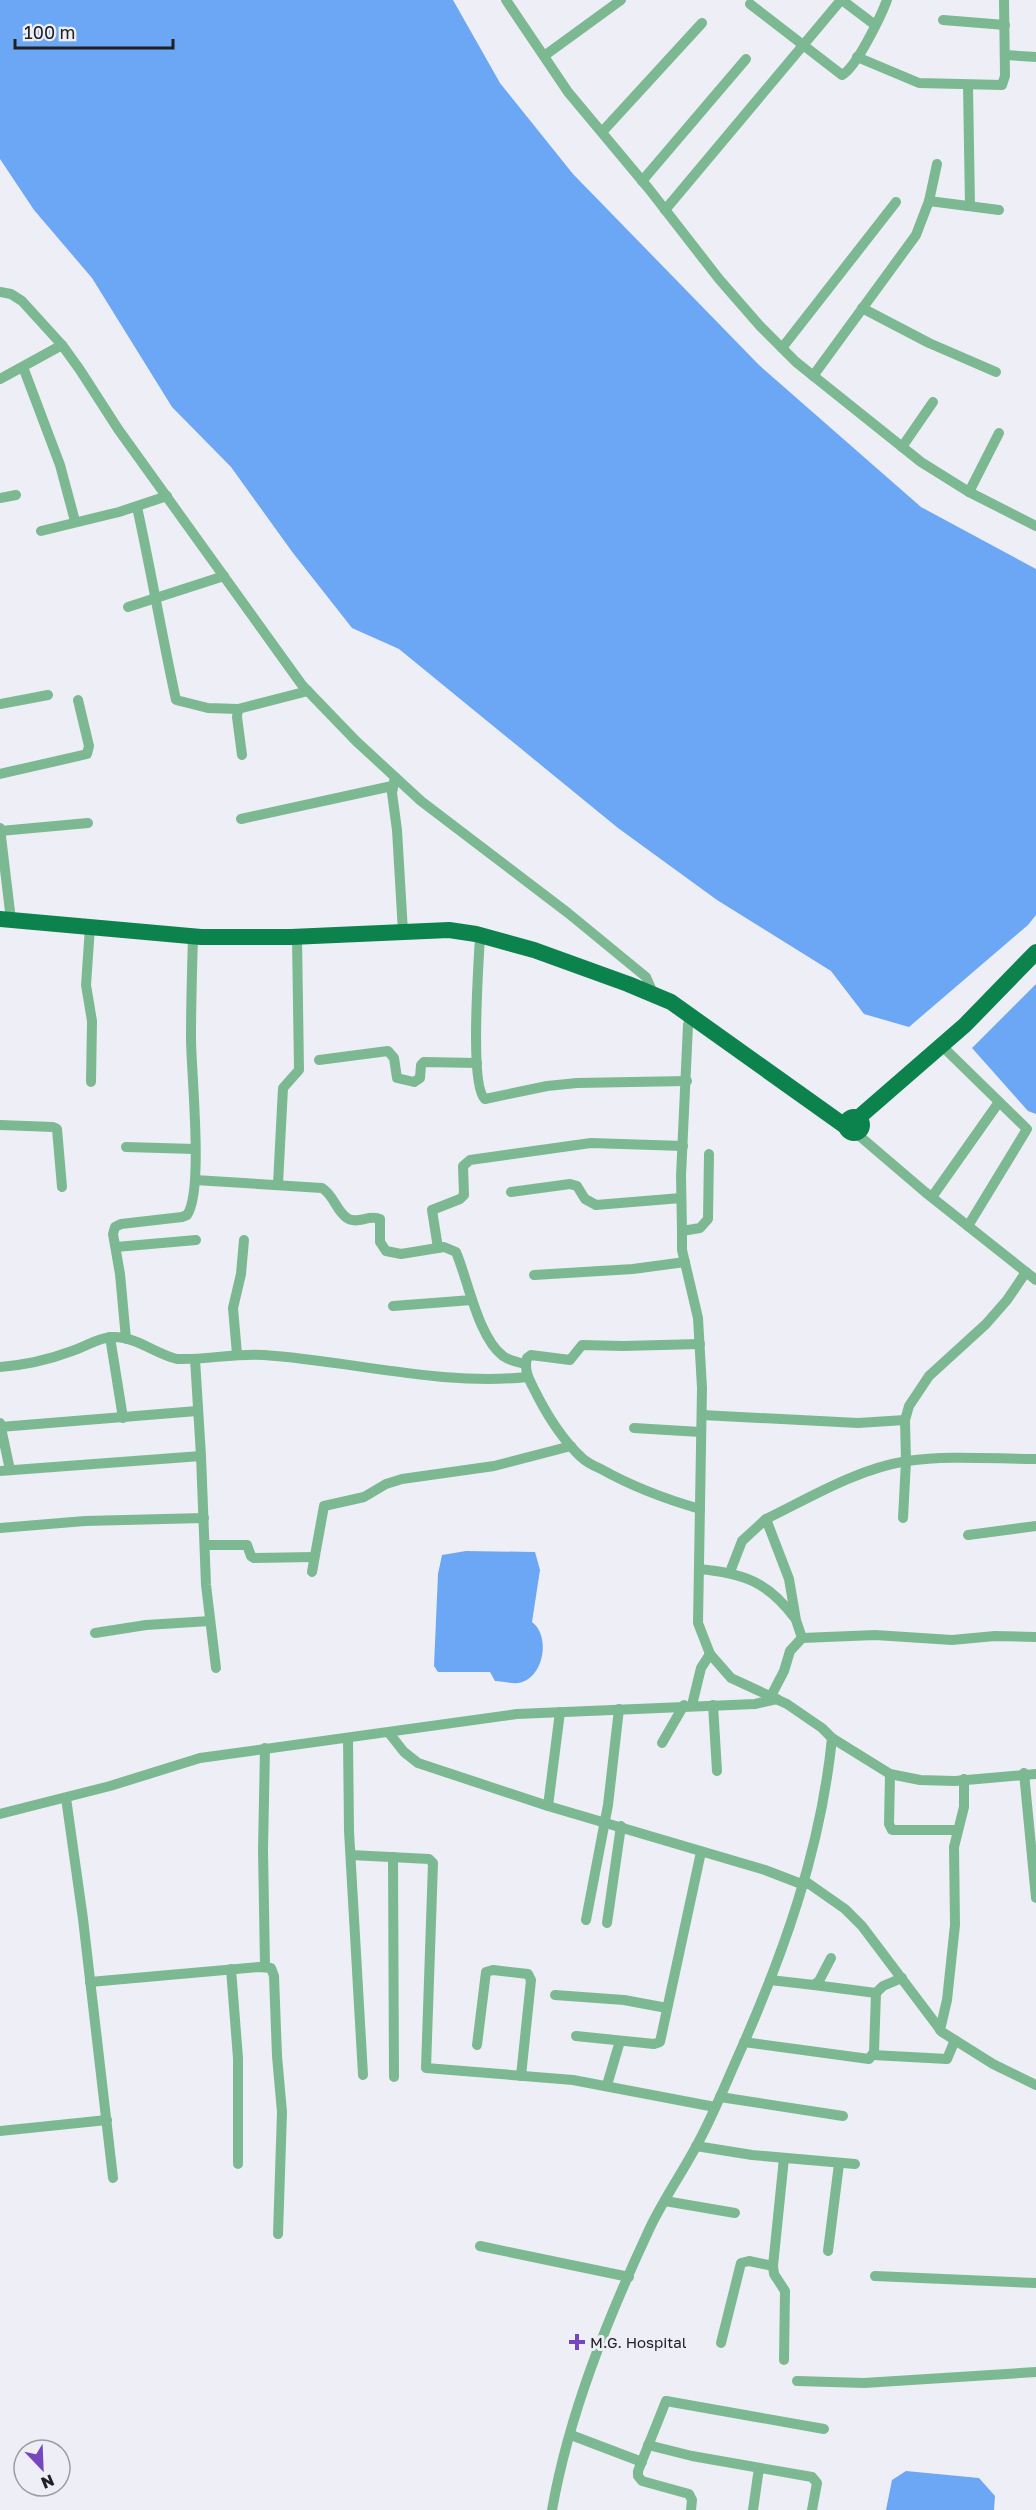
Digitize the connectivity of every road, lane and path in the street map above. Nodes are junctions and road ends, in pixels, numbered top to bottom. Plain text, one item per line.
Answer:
1 (506, 0) edge
2 (621, 0) edge
3 (841, 0) edge
4 (886, 0) edge
5 (1004, 0) edge
6 (750, 3) dead end
7 (943, 20) dead end
8 (702, 23) dead end
9 (1005, 24) junction
10 (875, 25) junction
11 (802, 45) junction
12 (1005, 55) junction
13 (544, 56) junction
14 (857, 57) junction
15 (1036, 57) edge
16 (746, 59) dead end
17 (968, 85) junction
18 (602, 132) junction
19 (937, 164) dead end
20 (642, 181) junction
21 (929, 201) junction
22 (896, 202) dead end
23 (970, 206) junction
24 (665, 210) junction
25 (999, 210) dead end
26 (0, 292) edge
27 (862, 308) junction
28 (62, 345) junction
29 (782, 348) junction
30 (23, 367) junction
31 (996, 372) dead end
32 (813, 376) junction
33 (0, 379) edge
34 (933, 402) dead end
35 (999, 433) dead end
36 (902, 447) junction
37 (969, 492) junction
38 (16, 495) dead end
39 (167, 496) junction
40 (0, 498) edge
41 (137, 507) junction
42 (75, 521) junction
43 (1036, 526) edge
44 (41, 531) dead end
45 (224, 576) junction
46 (157, 598) junction
47 (128, 608) dead end
48 (309, 691) junction
49 (48, 695) dead end
50 (78, 700) dead end
51 (0, 704) edge
52 (238, 709) junction
53 (242, 755) dead end
54 (0, 774) edge
55 (393, 782) junction
56 (241, 819) dead end
57 (88, 823) dead end
58 (0, 830) edge
59 (5, 920) edge
60 (90, 927) junction
61 (403, 932) junction
62 (480, 935) junction
63 (193, 937) junction
64 (297, 937) junction
65 (1036, 952) edge
66 (652, 993) junction
67 (691, 1015) junction
68 (942, 1046) junction
69 (319, 1060) dead end
70 (477, 1063) junction
71 (687, 1081) junction
72 (91, 1082) dead end
73 (999, 1102) junction
74 (0, 1125) edge
75 (853, 1126) junction
76 (683, 1146) junction
77 (126, 1147) dead end
78 (195, 1149) junction
79 (710, 1154) dead end
80 (195, 1180) junction
81 (278, 1184) junction
82 (62, 1187) dead end
83 (511, 1192) dead end
84 (932, 1197) junction
85 (681, 1198) junction
86 (968, 1226) junction
87 (682, 1231) junction
88 (196, 1240) dead end
89 (244, 1240) dead end
90 (116, 1247) junction
91 (438, 1248) junction
92 (685, 1262) junction
93 (1026, 1272) junction
94 (534, 1275) dead end
95 (1036, 1280) edge
96 (472, 1300) junction
97 (393, 1306) dead end
98 (110, 1337) junction
99 (126, 1339) junction
100 (700, 1344) junction
101 (237, 1354) junction
102 (195, 1359) junction
103 (525, 1364) junction
104 (0, 1367) edge
105 (528, 1377) junction
106 (198, 1412) junction
107 (702, 1415) junction
108 (123, 1418) junction
109 (904, 1420) junction
110 (0, 1426) edge
111 (634, 1428) dead end
112 (700, 1432) junction
113 (571, 1446) junction
114 (201, 1456) junction
115 (1036, 1459) edge
116 (906, 1461) junction
117 (5, 1471) edge
118 (700, 1509) junction
119 (204, 1518) junction
120 (903, 1518) dead end
121 (766, 1519) junction
122 (1036, 1526) edge
123 (0, 1528) edge
124 (968, 1535) dead end
125 (205, 1545) junction
126 (314, 1557) junction
127 (699, 1569) junction
128 (312, 1572) dead end
129 (730, 1572) junction
130 (796, 1620) junction
131 (210, 1621) junction
132 (95, 1633) dead end
133 (1036, 1637) edge
134 (802, 1638) junction
135 (710, 1654) junction
136 (216, 1668) dead end
137 (774, 1698) junction
138 (713, 1705) junction
139 (688, 1706) junction
140 (619, 1709) junction
141 (560, 1712) junction
142 (389, 1733) junction
143 (348, 1738) junction
144 (832, 1738) junction
145 (662, 1743) dead end
146 (265, 1748) junction
147 (717, 1771) dead end
148 (1024, 1773) junction
149 (890, 1774) junction
150 (1036, 1774) edge
151 (964, 1779) junction
152 (66, 1798) junction
153 (548, 1806) junction
154 (0, 1814) edge
155 (604, 1822) junction
156 (621, 1826) junction
157 (957, 1830) junction
158 (701, 1852) junction
159 (351, 1855) junction
160 (393, 1857) junction
161 (1035, 1870) edge
162 (805, 1883) junction
163 (1036, 1898) edge
164 (586, 1920) dead end
165 (607, 1923) dead end
166 (831, 1958) dead end
167 (265, 1966) junction
168 (231, 1969) junction
169 (902, 1978) junction
170 (770, 1980) junction
171 (90, 1982) junction
172 (814, 1985) junction
173 (876, 1993) junction
174 (555, 1995) dead end
175 (668, 2008) junction
176 (940, 2030) junction
177 (576, 2036) dead end
178 (955, 2040) junction
179 (620, 2041) junction
180 (744, 2042) junction
181 (477, 2045) dead end
182 (873, 2055) junction
183 (363, 2075) dead end
184 (521, 2076) junction
185 (394, 2077) dead end
186 (607, 2085) junction
187 (1036, 2085) edge
188 (718, 2102) junction
189 (843, 2116) dead end
190 (107, 2120) junction
191 (0, 2132) edge
192 (696, 2146) junction
193 (784, 2158) junction
194 (238, 2164) dead end
195 (839, 2164) junction
196 (855, 2164) dead end
197 (113, 2178) dead end
198 (665, 2201) junction
199 (735, 2213) dead end
200 (278, 2234) dead end
201 (480, 2246) dead end
202 (828, 2251) dead end
203 (773, 2266) junction
204 (875, 2276) dead end
205 (629, 2277) junction
206 (1036, 2283) edge
207 (721, 2343) dead end
208 (784, 2360) dead end
209 (1036, 2372) edge
210 (796, 2381) dead end
211 (824, 2429) dead end
212 (571, 2435) junction
213 (648, 2445) junction
214 (642, 2462) junction
215 (759, 2468) junction
216 (552, 2510) edge
217 (691, 2510) edge
218 (753, 2510) edge
219 (812, 2510) edge

1 - 13 street
2 - 13 street
3 - 10 street
3 - 11 street
4 - 10 street
5 - 9 street
6 - 11 street
7 - 9 street
8 - 18 street
9 - 12 street
10 - 14 street
11 - 14 street
11 - 24 street
12 - 15 street
12 - 17 street
13 - 18 street
14 - 17 street
16 - 20 street
17 - 23 street
18 - 20 street
19 - 21 street
20 - 24 street
21 - 23 street
21 - 27 street
22 - 29 street
23 - 25 street
24 - 29 street
26 - 28 street
27 - 31 street
27 - 32 street
28 - 30 street
28 - 39 street
29 - 32 street
30 - 33 street
30 - 42 street
32 - 36 street
34 - 36 street
35 - 37 street
36 - 37 street
37 - 43 street
38 - 40 street
39 - 41 street
39 - 45 street
41 - 42 street
41 - 46 street
42 - 44 street
45 - 46 street
45 - 48 street
46 - 47 street
46 - 52 street
48 - 52 street
48 - 55 street
49 - 51 street
50 - 54 street
52 - 53 street
55 - 56 street
55 - 61 street
55 - 66 street
57 - 58 street
58 - 59 street
59 - 60 main road
60 - 63 main road
60 - 72 street
61 - 62 main road
61 - 64 main road
62 - 66 main road
62 - 70 street
63 - 64 main road
63 - 78 street
64 - 81 street
65 - 68 main road
66 - 67 main road
67 - 71 street
67 - 75 main road
68 - 73 street
68 - 75 main road
69 - 70 street
70 - 71 street
71 - 76 street
73 - 84 street
73 - 86 street
74 - 82 street
75 - 84 street
76 - 85 street
76 - 91 street
77 - 78 street
78 - 80 street
79 - 87 street
80 - 81 street
80 - 90 street
81 - 91 street
83 - 85 street
84 - 86 street
85 - 87 street
86 - 93 street
87 - 92 street
88 - 90 street
89 - 101 street
90 - 99 street
91 - 96 street
92 - 94 street
92 - 100 street
93 - 95 street
93 - 109 street
96 - 97 street
96 - 103 street
98 - 99 street
98 - 104 street
98 - 108 street
99 - 102 street
100 - 103 street
100 - 107 street
101 - 102 street
101 - 105 street
102 - 106 street
103 - 105 street
105 - 113 street
106 - 108 street
106 - 114 street
107 - 109 street
107 - 112 street
108 - 110 street
109 - 116 street
110 - 117 street
111 - 112 street
112 - 118 street
113 - 118 street
113 - 126 street
114 - 117 street
114 - 119 street
115 - 116 street
116 - 120 street
116 - 121 street
118 - 127 street
119 - 123 street
119 - 125 street
121 - 129 street
121 - 130 street
122 - 124 street
125 - 126 street
125 - 131 street
126 - 128 street
127 - 129 street
127 - 135 street
129 - 130 street
130 - 134 street
131 - 132 street
131 - 136 street
133 - 134 street
134 - 137 street
135 - 137 street
135 - 139 street
137 - 138 street
137 - 144 street
138 - 139 street
138 - 147 street
139 - 140 street
139 - 145 street
140 - 141 street
140 - 155 street
141 - 142 street
141 - 153 street
142 - 143 street
142 - 153 street
143 - 146 street
143 - 159 street
144 - 149 street
144 - 162 street
146 - 152 street
146 - 167 street
148 - 150 street
148 - 151 street
148 - 161 street
149 - 151 street
149 - 157 street
151 - 157 street
152 - 154 street
152 - 171 street
153 - 155 street
155 - 156 street
155 - 164 street
156 - 158 street
156 - 165 street
157 - 176 street
158 - 162 street
158 - 175 street
159 - 160 street
159 - 183 street
160 - 184 street
160 - 185 street
161 - 163 street
162 - 169 street
162 - 170 street
166 - 172 street
167 - 168 street
167 - 200 street
168 - 171 street
168 - 194 street
169 - 173 street
169 - 176 street
170 - 172 street
170 - 180 street
171 - 190 street
172 - 173 street
173 - 182 street
174 - 175 street
175 - 179 street
176 - 178 street
177 - 179 street
178 - 182 street
178 - 187 street
179 - 186 street
180 - 182 street
180 - 188 street
181 - 184 street
184 - 186 street
186 - 188 street
188 - 189 street
188 - 192 street
190 - 191 street
190 - 197 street
192 - 193 street
192 - 198 street
193 - 195 street
193 - 203 street
195 - 196 street
195 - 202 street
198 - 199 street
198 - 205 street
201 - 205 street
203 - 207 street
203 - 208 street
204 - 206 street
205 - 212 street
209 - 210 street
211 - 213 street
212 - 214 street
212 - 216 street
213 - 214 street
213 - 215 street
214 - 217 street
215 - 218 street
215 - 219 street

